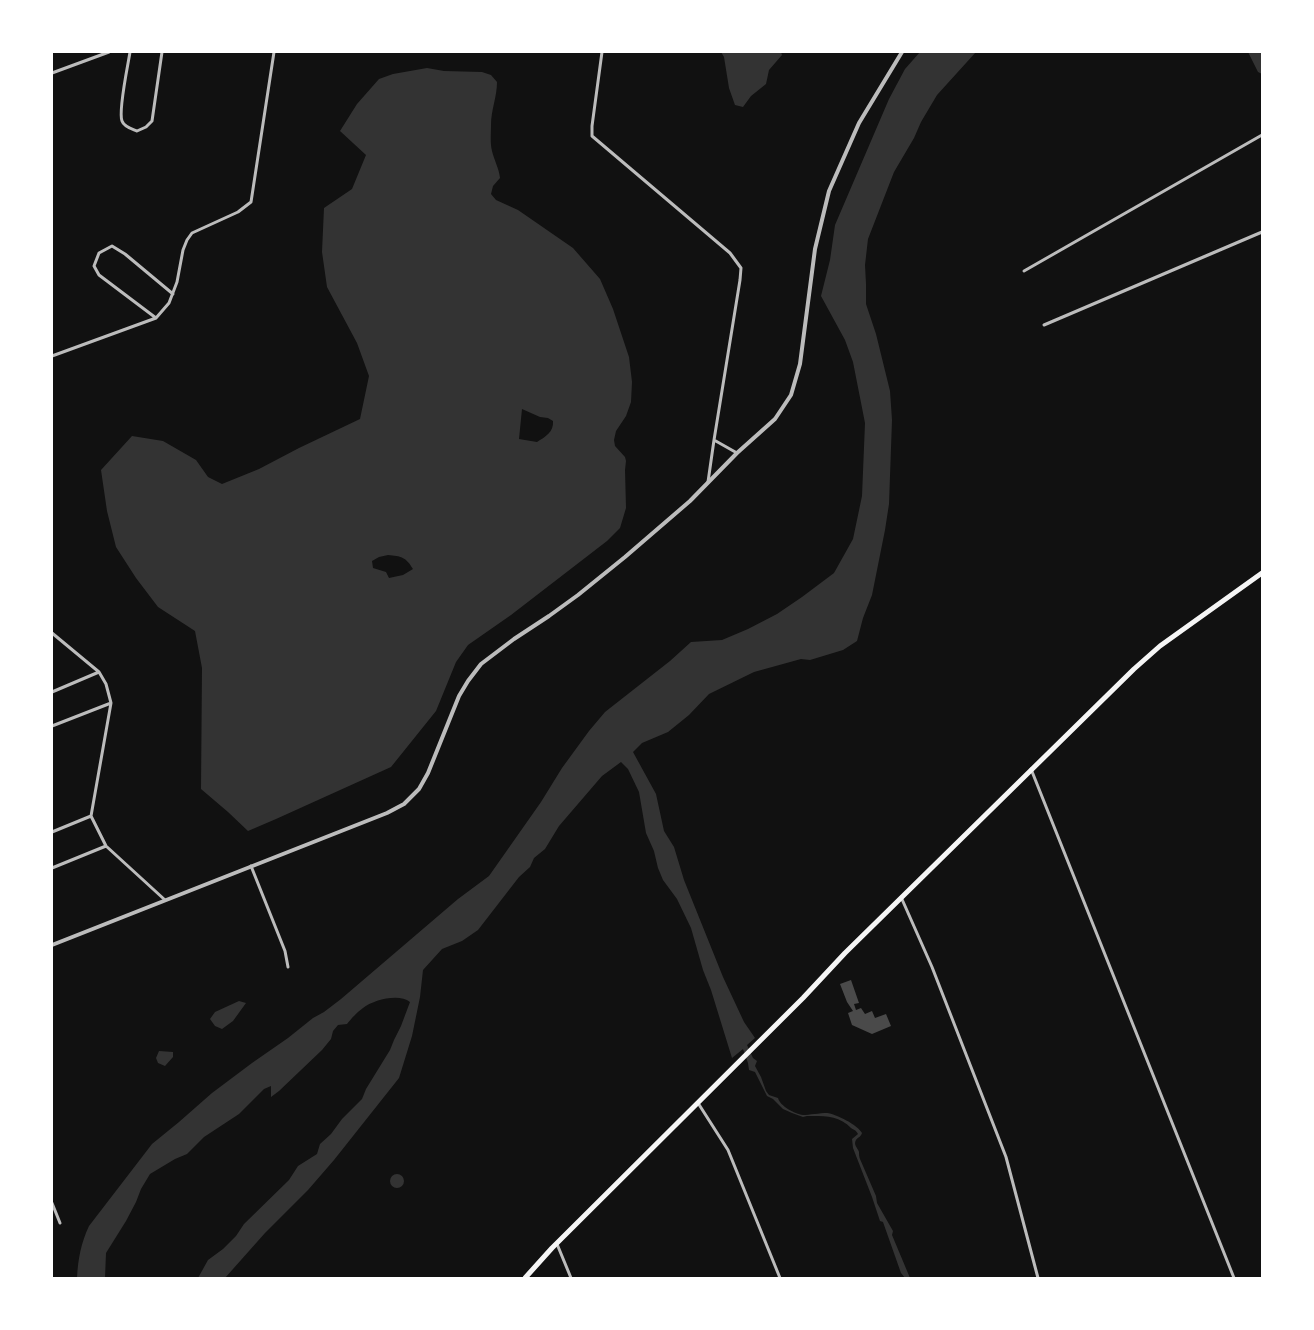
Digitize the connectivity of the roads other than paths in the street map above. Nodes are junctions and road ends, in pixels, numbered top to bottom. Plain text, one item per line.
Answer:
1 (109, 52) edge
2 (130, 52) edge
3 (162, 52) edge
4 (274, 52) edge
5 (602, 52) edge
6 (902, 52) edge
7 (52, 73) edge
8 (1262, 135) edge
9 (1262, 232) edge
10 (1024, 271) dead end
11 (173, 294) junction
12 (156, 318) junction
13 (1044, 325) dead end
14 (52, 356) edge
15 (714, 440) junction
16 (737, 454) junction
17 (708, 482) junction
18 (1262, 573) edge
19 (52, 633) edge
20 (99, 672) junction
21 (52, 692) edge
22 (111, 703) junction
23 (52, 726) edge
24 (1032, 769) junction
25 (91, 816) junction
26 (52, 832) edge
27 (106, 846) junction
28 (251, 866) junction
29 (52, 868) edge
30 (901, 897) junction
31 (165, 900) junction
32 (52, 945) edge
33 (288, 967) dead end
34 (698, 1103) junction
35 (52, 1203) edge
36 (60, 1223) dead end
37 (557, 1244) junction
38 (525, 1278) edge
39 (571, 1278) edge
40 (780, 1278) edge
41 (1038, 1278) edge
42 (1234, 1278) edge

1 - 7 street
2 - 3 street
4 - 11 street
5 - 15 street
6 - 16 street
8 - 10 street
9 - 13 street
11 - 12 street
11 - 12 street
12 - 14 street
15 - 16 street
15 - 17 street
16 - 17 street
17 - 28 street
18 - 24 main road
19 - 20 street
20 - 21 street
20 - 22 street
22 - 23 street
22 - 25 street
24 - 30 main road
24 - 42 street
25 - 26 street
25 - 27 street
27 - 29 street
27 - 31 street
28 - 31 street
28 - 33 street
30 - 34 main road
30 - 41 street
31 - 32 street
34 - 37 main road
34 - 40 street
35 - 36 street
37 - 38 main road
37 - 39 street

